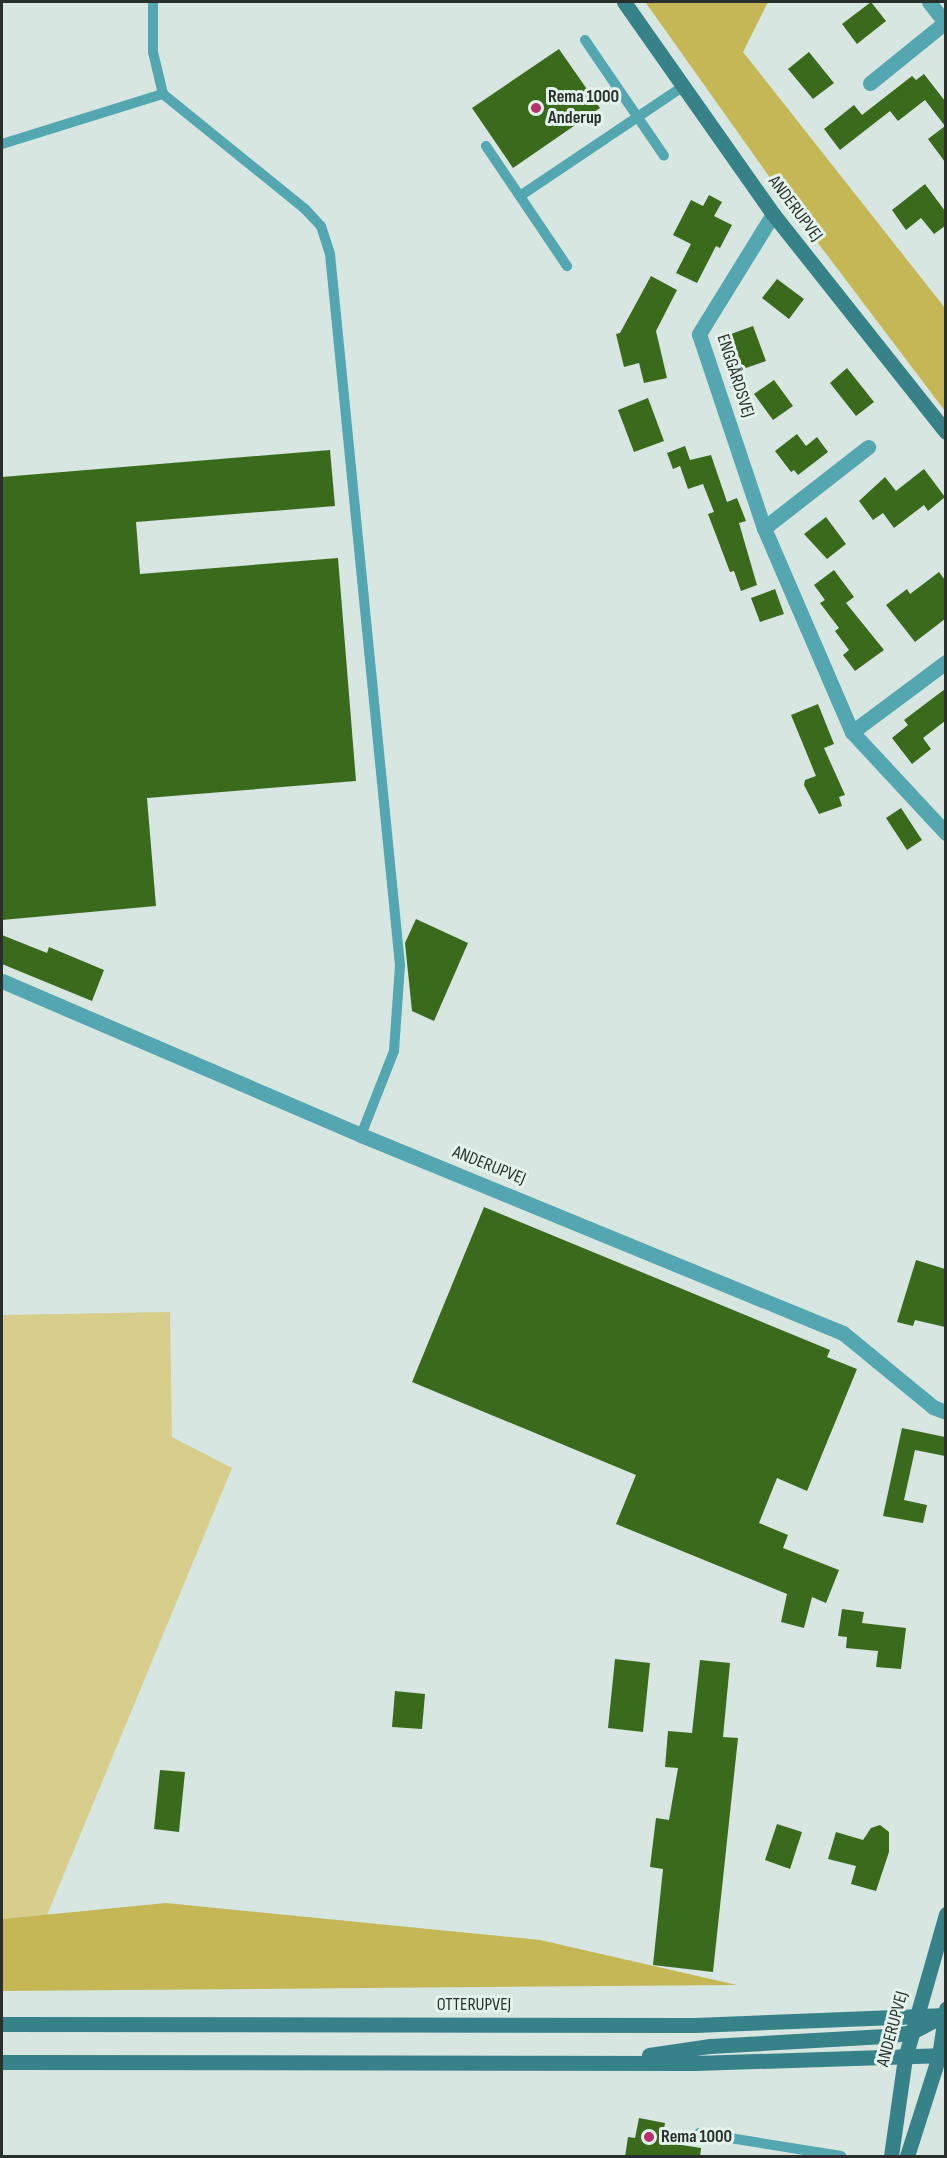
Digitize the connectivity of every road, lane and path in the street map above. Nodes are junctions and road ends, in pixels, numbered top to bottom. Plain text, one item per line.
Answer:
1 (153, 2) edge
2 (624, 2) edge
3 (929, 2) edge
4 (945, 23) edge
5 (585, 40) dead end
6 (870, 83) dead end
7 (682, 87) junction
8 (163, 94) junction
9 (637, 117) junction
10 (2, 144) edge
11 (486, 146) dead end
12 (664, 156) dead end
13 (520, 196) junction
14 (773, 214) junction
15 (567, 266) dead end
16 (945, 432) edge
17 (868, 447) dead end
18 (765, 528) junction
19 (945, 662) edge
20 (852, 732) junction
21 (945, 833) edge
22 (2, 981) edge
23 (361, 1135) junction
24 (945, 1412) edge
25 (945, 1914) edge
26 (945, 2013) edge
27 (916, 2017) junction
28 (2, 2024) edge
29 (912, 2032) junction
30 (943, 2035) edge
31 (942, 2055) edge
32 (905, 2058) junction
33 (2, 2062) edge
34 (604, 2062) junction
35 (699, 2133) dead end
36 (761, 2144) junction
37 (796, 2153) edge
38 (759, 2157) edge
39 (841, 2157) edge
40 (891, 2157) edge
41 (907, 2157) edge

1 - 8 lane
2 - 7 main road, ANDERUPVEJ
3 - 4 street
4 - 6 street
5 - 9 lane
7 - 9 lane
7 - 14 main road, ANDERUPVEJ
8 - 10 lane
8 - 23 lane
9 - 12 lane
9 - 13 lane
11 - 13 lane
13 - 15 lane
14 - 16 main road, ANDERUPVEJ
14 - 18 street, ENGGÅRDSVEJ
17 - 18 street
18 - 20 street, ENGGÅRDSVEJ
19 - 20 street
20 - 21 street, ENGGÅRDSVEJ
22 - 23 street, ANDERUPVEJ
23 - 24 street, ANDERUPVEJ
25 - 27 main road, ANDERUPVEJ
26 - 27 main road, OTTERUPVEJ
26 - 29 main road
26 - 30 main road
27 - 28 main road, OTTERUPVEJ
27 - 29 main road, ANDERUPVEJ
29 - 32 main road, ANDERUPVEJ
29 - 34 main road
30 - 31 main road
30 - 32 main road
31 - 32 main road
31 - 41 main road
32 - 34 main road
32 - 40 main road, ANDERUPVEJ
33 - 34 main road
35 - 36 lane
36 - 37 lane
36 - 38 lane
37 - 39 lane

